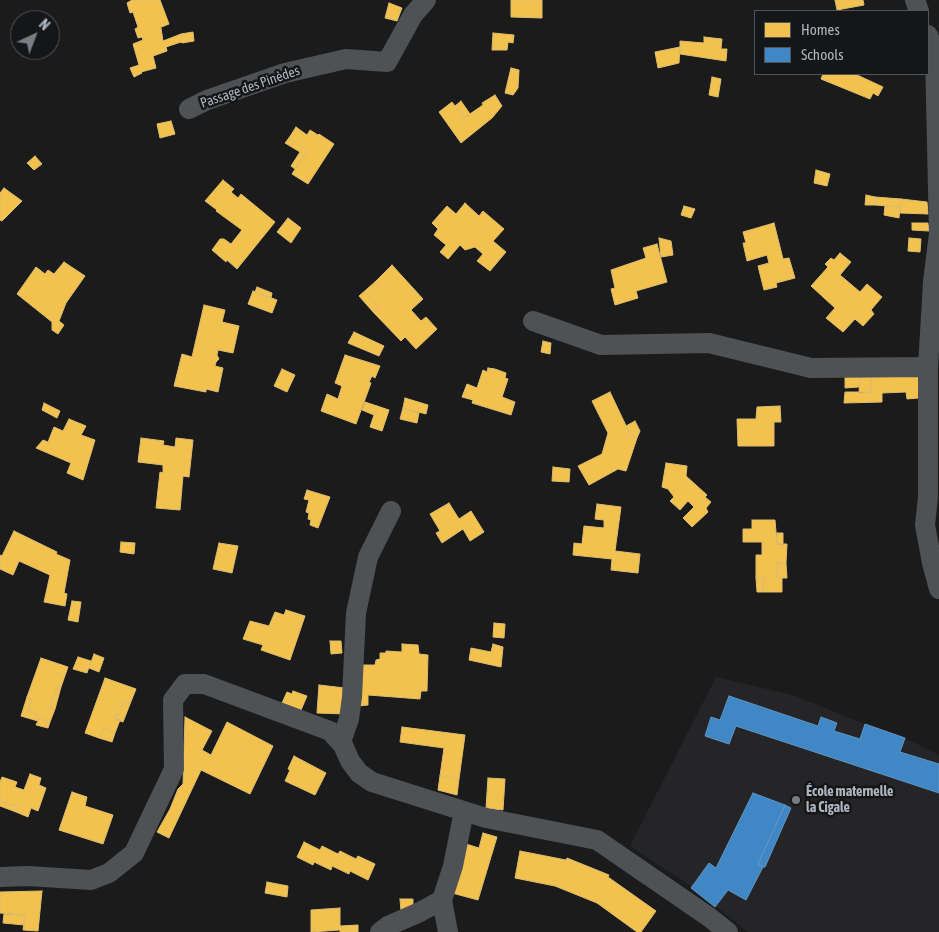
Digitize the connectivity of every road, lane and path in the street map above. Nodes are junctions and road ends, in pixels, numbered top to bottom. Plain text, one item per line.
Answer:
1 (426, 0) edge
2 (929, 38) edge
3 (189, 109) dead end
4 (533, 321) dead end
5 (928, 367) junction
6 (391, 511) dead end
7 (935, 563) edge
8 (939, 589) edge
9 (341, 742) junction
10 (464, 811) junction
11 (0, 877) edge
12 (442, 900) junction
13 (380, 932) edge
14 (448, 932) edge
15 (728, 932) edge

1 - 3 street, Passage des Pinèdes
2 - 5 street
4 - 5 street
5 - 7 street
6 - 9 street
7 - 8 street
9 - 10 street
9 - 11 street
10 - 12 street
10 - 15 street
12 - 13 street
12 - 14 street

